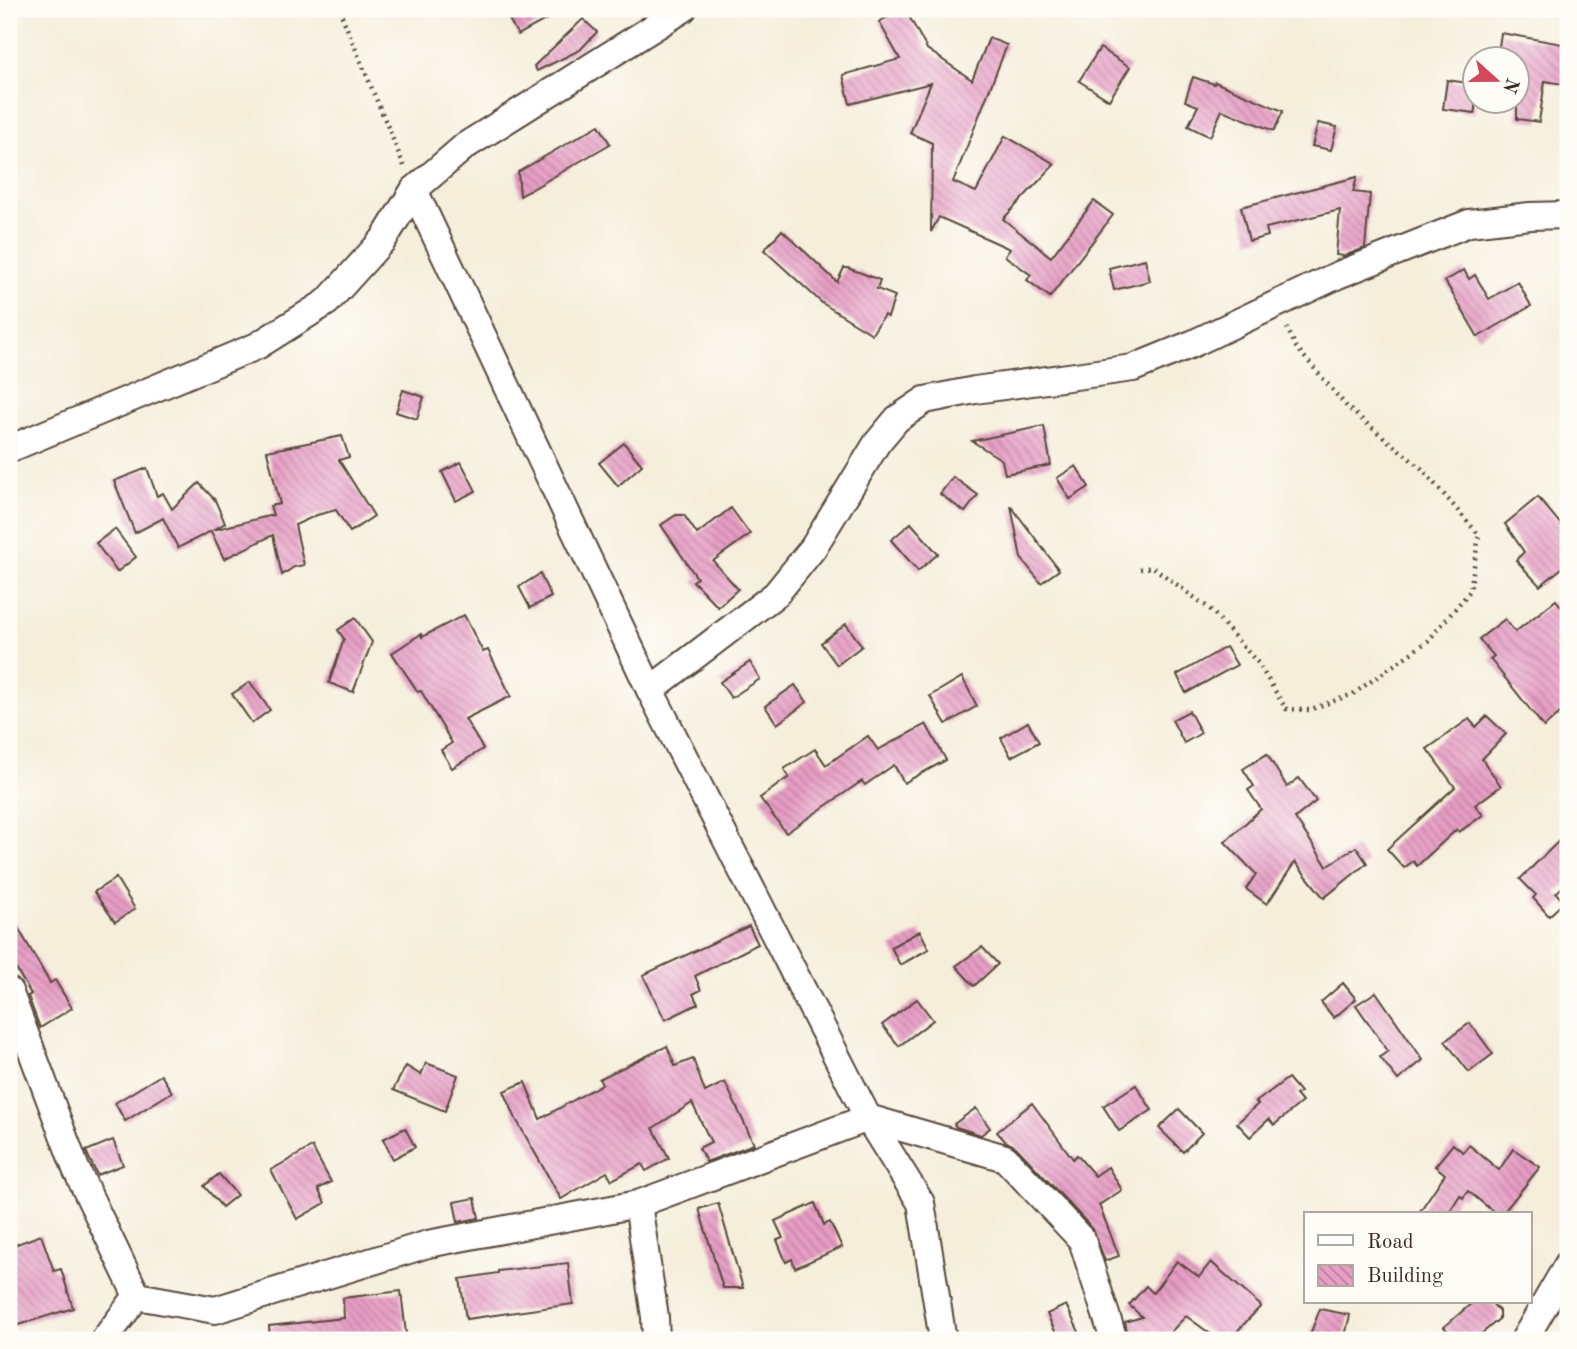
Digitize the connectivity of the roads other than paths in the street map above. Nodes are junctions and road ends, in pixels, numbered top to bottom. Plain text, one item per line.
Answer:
1 (683, 9) edge
2 (414, 190) junction
3 (1568, 215) edge
4 (9, 449) edge
5 (650, 690) junction
6 (9, 991) edge
7 (868, 1118) junction
8 (638, 1204) junction
9 (1568, 1264) edge
10 (137, 1296) junction
11 (104, 1340) edge
12 (656, 1340) edge
13 (943, 1340) edge
14 (1114, 1340) edge
15 (1524, 1340) edge

1 - 2 street
2 - 4 street
2 - 5 street
3 - 5 street
5 - 7 street
6 - 10 street
7 - 8 street
7 - 13 street
7 - 14 street
8 - 10 street
8 - 12 street
9 - 15 street
10 - 11 street

